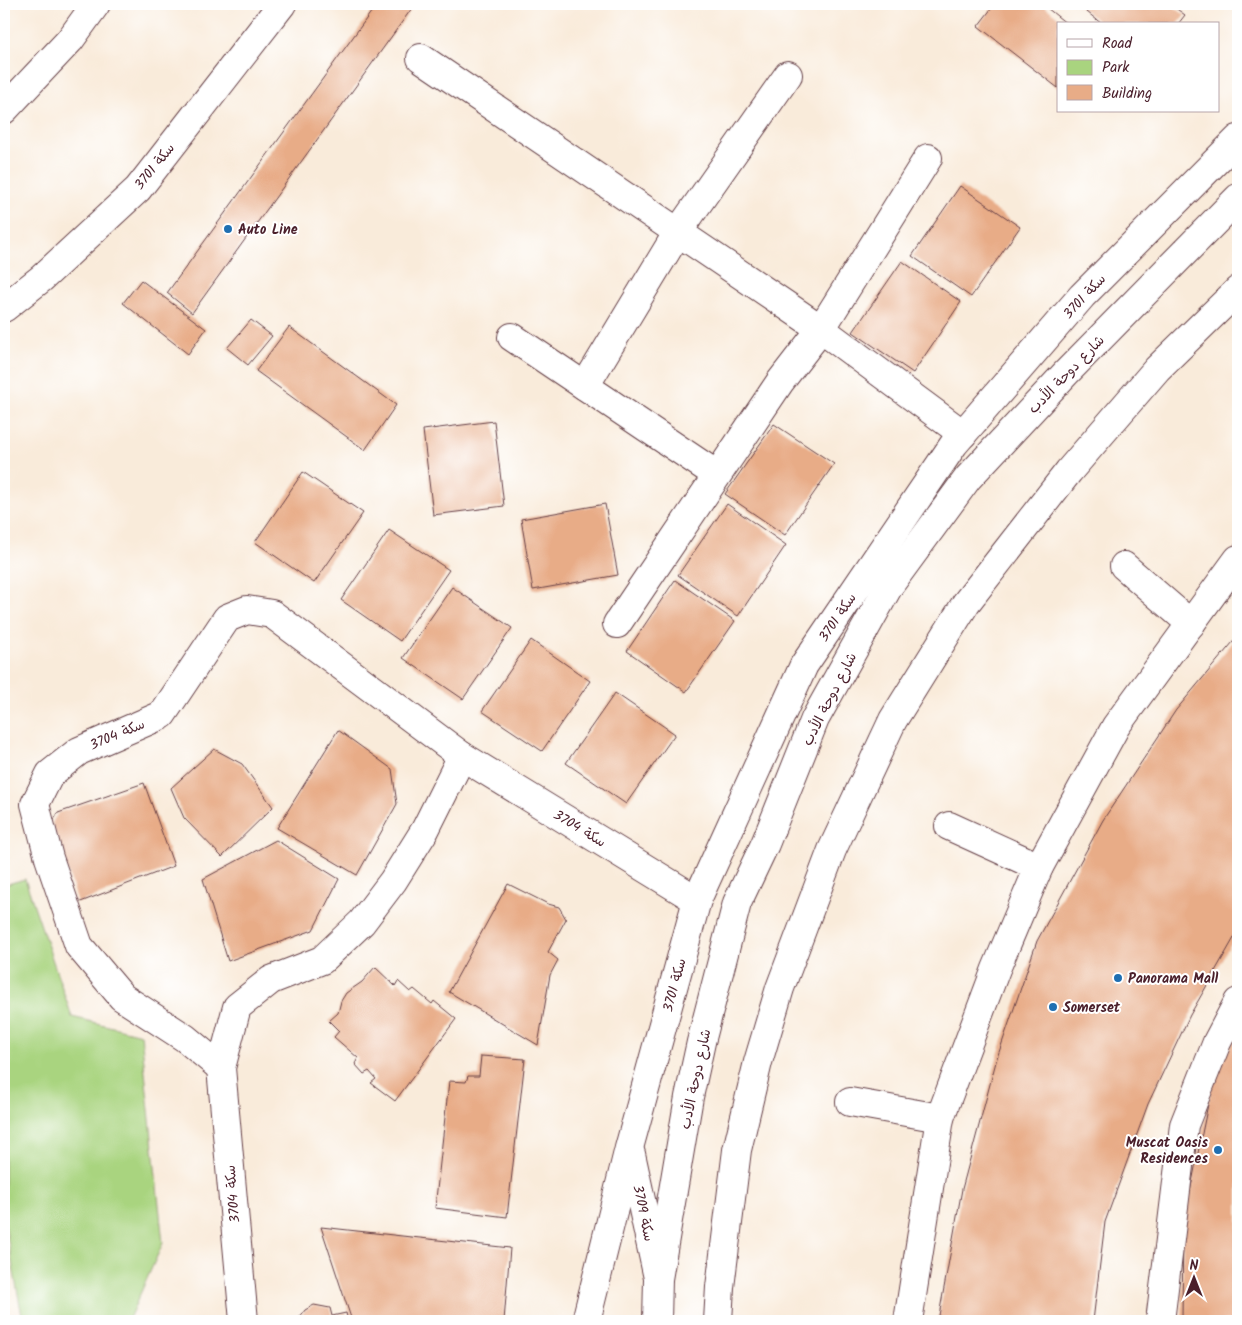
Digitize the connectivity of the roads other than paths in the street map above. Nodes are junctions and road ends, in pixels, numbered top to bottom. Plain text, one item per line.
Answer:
1 (96, 4) edge
2 (103, 4) edge
3 (282, 4) edge
4 (70, 40) junction
5 (421, 58) dead end
6 (788, 75) dead end
7 (4, 110) edge
8 (1238, 139) edge
9 (928, 158) dead end
10 (1238, 198) edge
11 (678, 232) junction
12 (1238, 290) edge
13 (4, 308) edge
14 (821, 329) junction
15 (512, 337) dead end
16 (585, 386) junction
17 (963, 434) junction
18 (718, 475) junction
19 (1238, 559) edge
20 (1124, 566) dead end
21 (618, 624) dead end
22 (1191, 624) junction
23 (462, 756) junction
24 (949, 826) dead end
25 (1038, 867) junction
26 (697, 900) junction
27 (1238, 1002) edge
28 (221, 1068) junction
29 (850, 1102) dead end
30 (940, 1118) junction
31 (629, 1148) junction
32 (617, 1198) joint
33 (658, 1279) junction
34 (244, 1321) edge
35 (586, 1321) edge
36 (657, 1321) edge
37 (718, 1321) edge
38 (908, 1321) edge
39 (1160, 1321) edge

1 - 4 main road
2 - 4 main road
3 - 13 main road, سكة 3701
4 - 7 main road
5 - 11 main road
6 - 11 main road
8 - 17 main road, سكة 3701
9 - 14 main road
10 - 33 main road, شارع دوحة الأدب
11 - 14 main road
11 - 16 main road
12 - 37 main road
14 - 17 main road
14 - 18 main road
15 - 16 main road
16 - 18 main road
17 - 26 main road, سكة 3701
18 - 21 main road
19 - 22 main road
20 - 22 main road
22 - 25 main road
23 - 26 main road, سكة 3704
23 - 28 main road, سكة 3704
23 - 28 main road, سكة 3704
24 - 25 main road
25 - 30 main road
26 - 31 main road, سكة 3701
27 - 39 main road
28 - 34 main road, سكة 3704
29 - 30 main road
30 - 38 main road
31 - 32 main road, سكة 3701
31 - 33 main road, سكة 3709
32 - 35 main road, سكة 3709
33 - 36 main road, شارع دوحة الأدب

